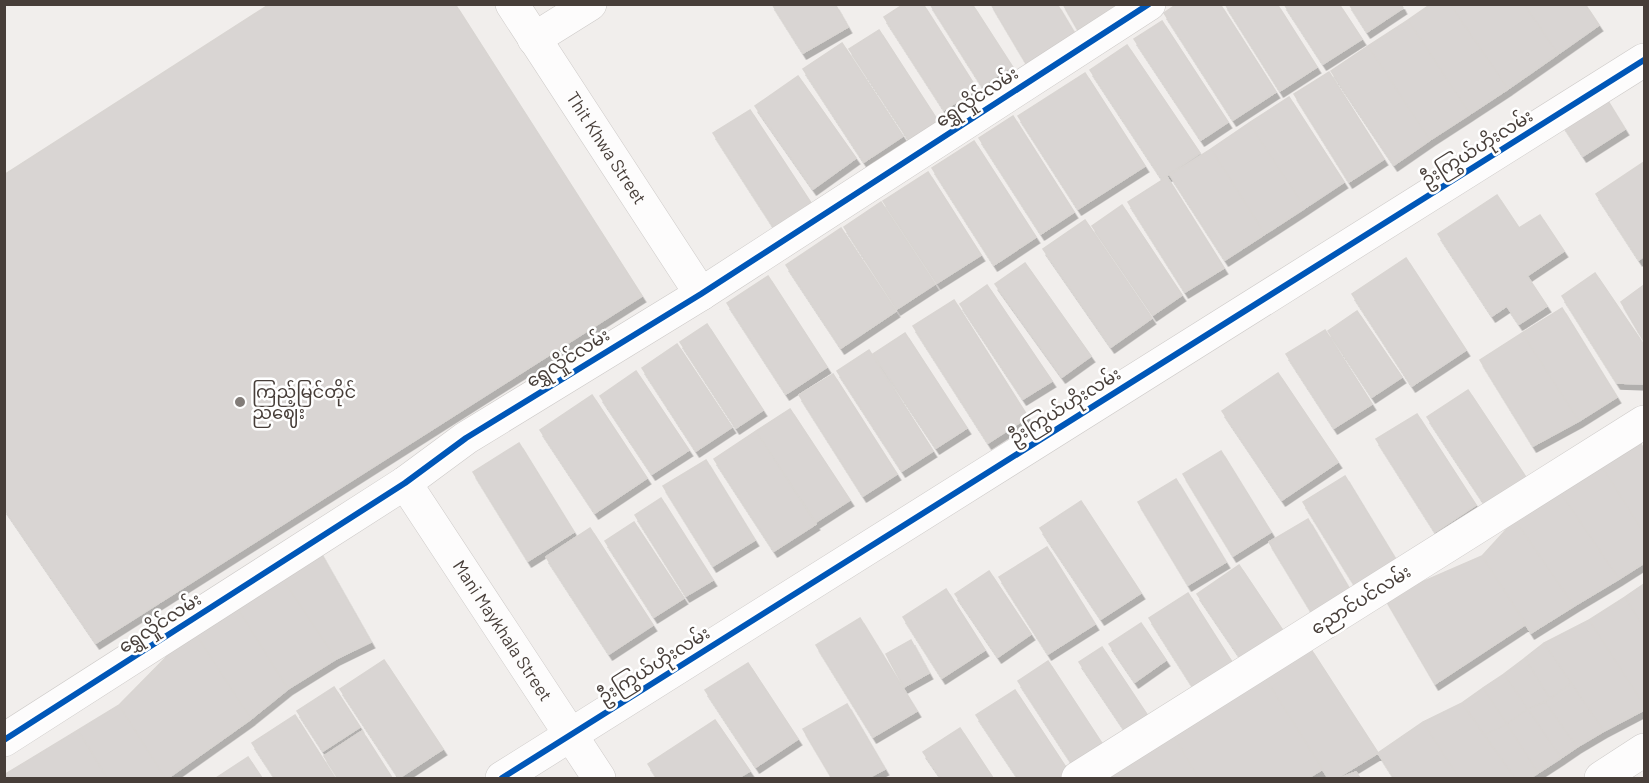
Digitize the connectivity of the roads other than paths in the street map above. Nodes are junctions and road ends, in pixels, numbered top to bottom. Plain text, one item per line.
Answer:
1 (512, 4) edge
2 (590, 4) edge
3 (1149, 4) edge
4 (534, 39) junction
5 (1644, 60) edge
6 (701, 294) junction
7 (1644, 422) edge
8 (405, 483) junction
9 (570, 735) junction
10 (4, 741) edge
11 (1644, 750) edge
12 (502, 778) edge
13 (599, 778) edge
14 (1078, 778) edge
15 (1601, 778) edge

1 - 4 street, Thit Khwa Street
2 - 4 street
3 - 6 street, ရွှေလှိုင်လမ်း
4 - 6 street, Thit Khwa Street
5 - 9 street, ဦးကြွယ်ဟိုးလမ်း
6 - 8 street, ရွှေလှိုင်လမ်း
7 - 14 street, ညောင်ပင်လမ်း
8 - 9 street, Mani Maykhala Street
8 - 10 street, ရွှေလှိုင်လမ်း
9 - 12 street, ဦးကြွယ်ဟိုးလမ်း
9 - 13 street, Mani Maykhala Street
11 - 15 street

